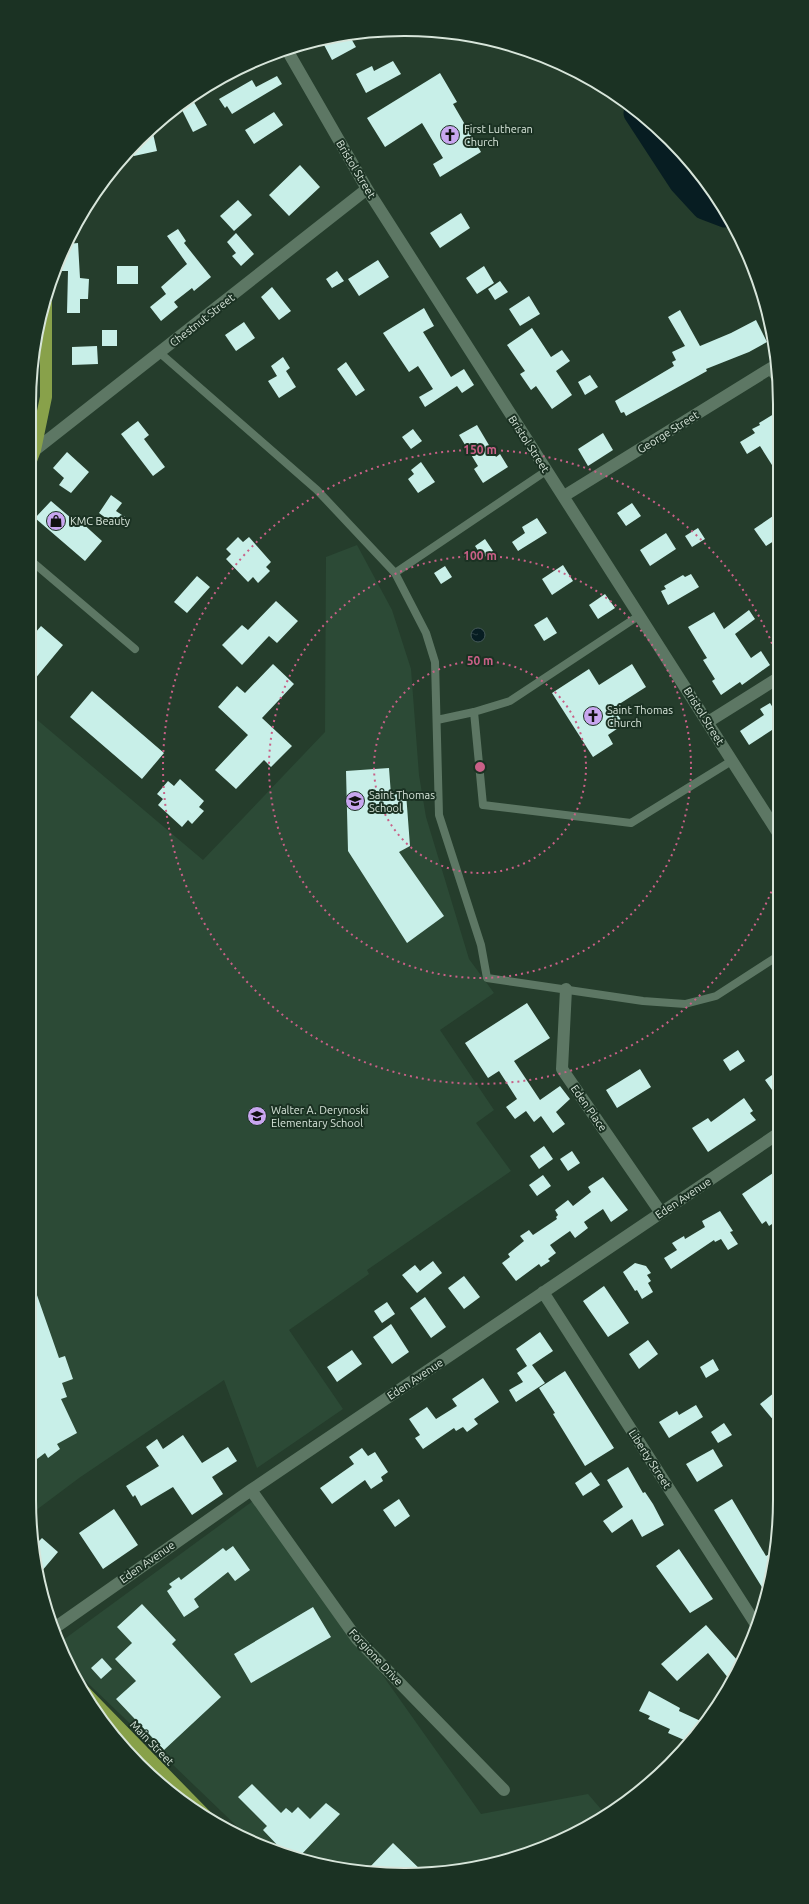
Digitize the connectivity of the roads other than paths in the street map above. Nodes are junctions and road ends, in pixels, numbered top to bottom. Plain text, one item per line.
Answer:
1 (289, 55) edge
2 (367, 189) junction
3 (46, 321) edge
4 (160, 353) junction
5 (771, 374) edge
6 (36, 445) edge
7 (36, 449) edge
8 (546, 471) junction
9 (564, 496) junction
10 (36, 565) edge
11 (395, 573) junction
12 (640, 615) junction
13 (135, 649) dead end
14 (773, 681) edge
15 (474, 712) junction
16 (437, 720) junction
17 (708, 722) junction
18 (733, 760) junction
19 (773, 825) edge
20 (773, 959) edge
21 (566, 989) junction
22 (773, 1137) edge
23 (661, 1213) junction
24 (542, 1292) junction
25 (252, 1490) junction
26 (753, 1619) edge
27 (58, 1625) edge
28 (103, 1711) edge
29 (504, 1790) dead end
30 (180, 1792) edge

1 - 2 street, Bristol Street
2 - 4 street, Chestnut Street
2 - 8 street, Bristol Street
3 - 6 highway
4 - 7 street, Chestnut Street
4 - 11 lane
5 - 9 street, George Street
8 - 9 street, Bristol Street
8 - 11 lane
9 - 12 street, Bristol Street
10 - 13 lane
11 - 16 lane
12 - 15 lane
12 - 17 street, Bristol Street
14 - 17 street
15 - 16 lane
15 - 18 lane
16 - 21 lane
17 - 18 street, Bristol Street
18 - 19 street, Bristol Street
20 - 21 lane
21 - 23 street, Eden Place
22 - 23 street, Eden Avenue
23 - 24 street, Eden Avenue
24 - 25 street, Eden Avenue
24 - 26 street, Liberty Street
25 - 27 street, Eden Avenue
25 - 29 street, Forgione Drive
28 - 30 highway, Main Street

